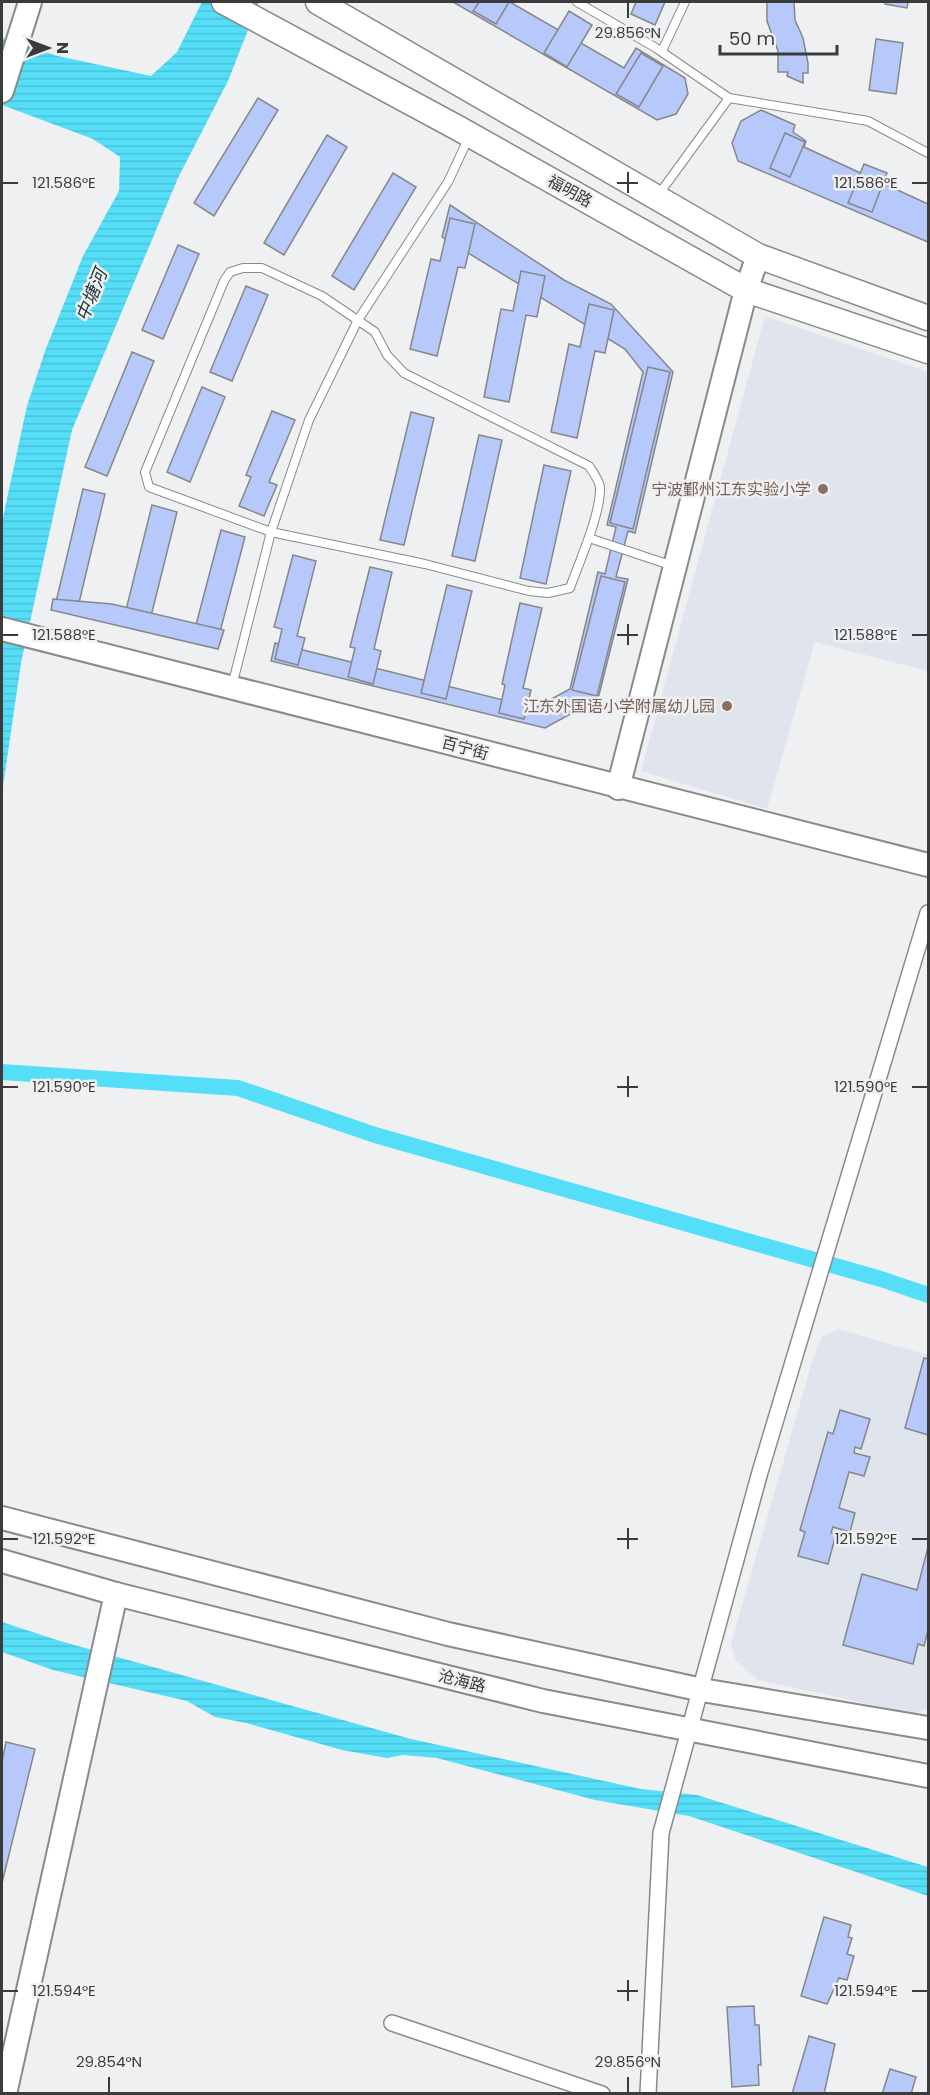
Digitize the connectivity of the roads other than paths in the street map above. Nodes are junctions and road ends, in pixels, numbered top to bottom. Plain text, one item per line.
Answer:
1 (30, 2) edge
2 (224, 2) edge
3 (318, 2) edge
4 (577, 2) edge
5 (685, 2) edge
6 (662, 51) junction
7 (2, 91) edge
8 (729, 98) junction
9 (470, 135) junction
10 (928, 153) edge
11 (656, 197) junction
12 (758, 256) junction
13 (746, 290) junction
14 (928, 318) edge
15 (358, 320) junction
16 (928, 351) edge
17 (271, 532) junction
18 (589, 538) junction
19 (675, 567) junction
20 (2, 629) edge
21 (231, 688) junction
22 (618, 788) junction
23 (928, 865) edge
24 (928, 913) edge
25 (2, 1518) edge
26 (2, 1561) edge
27 (116, 1594) junction
28 (702, 1689) junction
29 (928, 1728) edge
30 (689, 1731) junction
31 (928, 1776) edge
32 (392, 2023) dead end
33 (5, 2094) edge
34 (603, 2094) edge
35 (648, 2094) edge

1 - 7 street
2 - 9 main road, 福明路
3 - 11 main road
4 - 6 lane
5 - 6 lane
6 - 8 lane
8 - 10 lane
8 - 11 lane
9 - 13 main road, 福明路
9 - 15 lane
11 - 12 main road
12 - 13 street
12 - 14 main road
13 - 16 main road, 福明路
13 - 19 street
15 - 17 lane
15 - 17 lane
15 - 18 lane
17 - 18 lane
17 - 21 lane
18 - 19 lane
19 - 22 street
20 - 21 street, 百宁街
21 - 22 street, 百宁街
22 - 23 street, 百宁街
24 - 28 street
25 - 28 street
26 - 27 street, 沧海路
27 - 30 street, 沧海路
27 - 33 street
28 - 29 street
28 - 30 street
30 - 31 street, 沧海路
30 - 35 street
32 - 34 street

